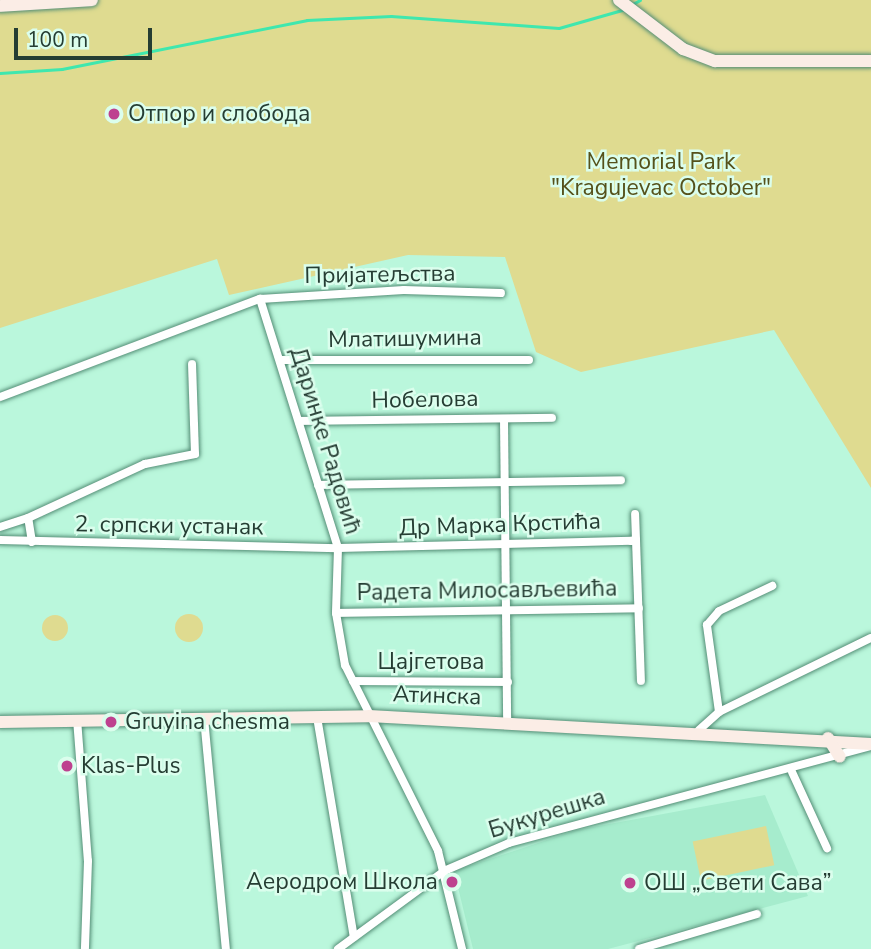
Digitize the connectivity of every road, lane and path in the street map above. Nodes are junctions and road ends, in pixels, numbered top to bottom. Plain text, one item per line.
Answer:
1 (92, 0) edge
2 (619, 0) edge
3 (0, 6) edge
4 (871, 61) edge
5 (501, 293) dead end
6 (260, 299) junction
7 (282, 360) junction
8 (529, 360) dead end
9 (192, 364) dead end
10 (0, 397) edge
11 (552, 418) dead end
12 (504, 419) junction
13 (299, 421) junction
14 (621, 480) dead end
15 (506, 481) junction
16 (318, 485) junction
17 (635, 514) dead end
18 (28, 518) junction
19 (0, 527) edge
20 (0, 540) edge
21 (636, 540) junction
22 (32, 542) junction
23 (507, 545) junction
24 (338, 548) junction
25 (772, 586) dead end
26 (639, 608) junction
27 (508, 612) junction
28 (335, 613) junction
29 (871, 638) edge
30 (353, 681) junction
31 (641, 681) dead end
32 (508, 682) junction
33 (719, 712) junction
34 (369, 716) junction
35 (317, 717) junction
36 (204, 718) junction
37 (77, 719) junction
38 (507, 719) junction
39 (0, 722) edge
40 (699, 730) junction
41 (827, 738) junction
42 (871, 745) edge
43 (840, 757) junction
44 (792, 772) junction
45 (827, 848) dead end
46 (444, 871) junction
47 (757, 914) dead end
48 (354, 937) junction
49 (85, 949) edge
50 (226, 949) edge
51 (338, 949) edge
52 (461, 949) edge
53 (639, 949) edge

1 - 3 street
2 - 4 street
5 - 6 street, Пријатељства
6 - 7 street, Даринке Радовић
6 - 10 street, Пријатељства
7 - 8 street, Млатишумина
7 - 13 street, Даринке Радовић
9 - 18 street
11 - 12 street, Нобелова
12 - 13 street, Нобелова
12 - 15 street
13 - 16 street, Даринке Радовић
14 - 15 street
15 - 16 street
15 - 23 street
16 - 24 street, Даринке Радовић
17 - 21 street, Др Марка Крстића
18 - 19 street
18 - 22 street
20 - 22 street, 2. српски устанак
21 - 23 street, Др Марка Крстића
21 - 26 street
22 - 24 street, 2. српски устанак
23 - 24 street, Др Марка Крстића
23 - 27 street
24 - 28 street, Даринке Радовић
25 - 33 street
26 - 27 street, Радета Милосављевића
26 - 31 street
27 - 28 street, Радета Милосављевића
27 - 32 street
28 - 30 street, Даринке Радовић
29 - 33 street
30 - 32 street, Цајгетова
30 - 34 street, Даринке Радовић
32 - 38 street
33 - 40 street
34 - 35 street, Атинска
34 - 38 street, Атинска
34 - 46 street, Даринке Радовић
35 - 36 street, Атинска
35 - 48 street
36 - 37 street, Атинска
36 - 50 street
37 - 39 street, Атинска
37 - 49 street
38 - 40 street, Атинска
40 - 41 street, Атинска
41 - 42 street, Атинска
41 - 43 street
42 - 43 street, Букурешка
43 - 44 street, Букурешка
44 - 45 street
44 - 46 street, Букурешка
46 - 48 street, Букурешка
46 - 52 street, Даринке Радовић
47 - 53 street
48 - 51 street, Букурешка

